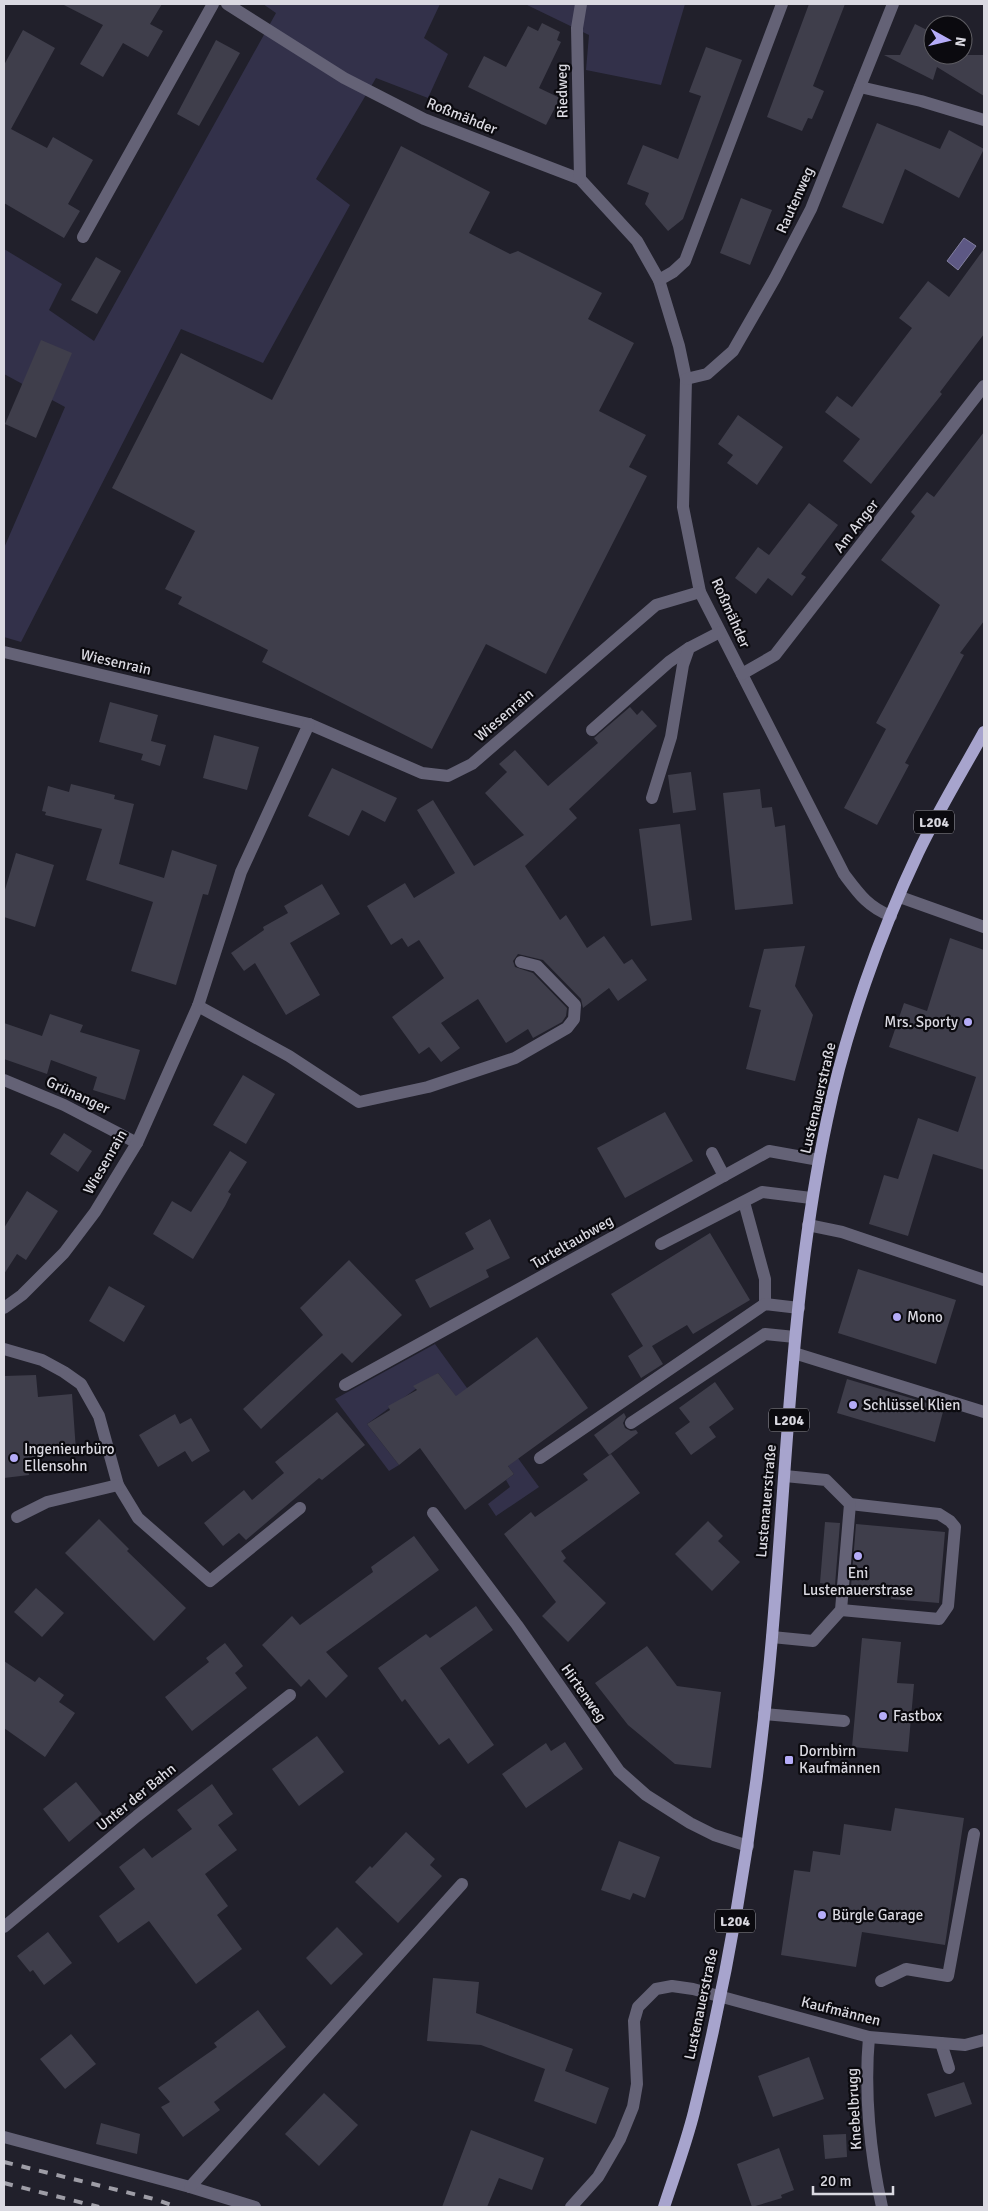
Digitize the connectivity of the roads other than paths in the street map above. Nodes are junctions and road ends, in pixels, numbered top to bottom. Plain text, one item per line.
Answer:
1 (213, 4) edge
2 (227, 4) edge
3 (581, 4) edge
4 (782, 4) edge
5 (893, 4) edge
6 (860, 87) junction
7 (984, 120) edge
8 (580, 179) junction
9 (83, 237) dead end
10 (659, 280) junction
11 (686, 379) junction
12 (984, 386) edge
13 (700, 592) junction
14 (720, 632) junction
15 (689, 648) junction
16 (4, 652) edge
17 (742, 674) junction
18 (309, 724) junction
19 (592, 730) dead end
20 (983, 736) edge
21 (652, 798) dead end
22 (900, 897) junction
23 (891, 916) junction
24 (984, 927) edge
25 (521, 962) dead end
26 (198, 1006) junction
27 (4, 1080) edge
28 (136, 1142) junction
29 (712, 1153) dead end
30 (820, 1160) junction
31 (724, 1176) junction
32 (812, 1198) junction
33 (744, 1202) junction
34 (808, 1225) junction
35 (662, 1244) dead end
36 (984, 1280) edge
37 (765, 1304) junction
38 (4, 1308) edge
39 (799, 1308) junction
40 (795, 1337) junction
41 (4, 1349) edge
42 (794, 1353) junction
43 (345, 1385) dead end
44 (984, 1412) edge
45 (631, 1423) dead end
46 (540, 1458) dead end
47 (785, 1476) junction
48 (118, 1485) junction
49 (850, 1504) junction
50 (300, 1508) dead end
51 (433, 1513) dead end
52 (17, 1517) dead end
53 (841, 1610) junction
54 (772, 1637) junction
55 (290, 1695) dead end
56 (764, 1714) junction
57 (844, 1720) dead end
58 (974, 1834) dead end
59 (748, 1846) junction
60 (462, 1884) dead end
61 (4, 1927) edge
62 (881, 1981) dead end
63 (722, 1997) junction
64 (869, 2037) junction
65 (984, 2040) edge
66 (941, 2043) junction
67 (949, 2068) dead end
68 (4, 2136) edge
69 (190, 2187) junction
70 (255, 2207) edge
71 (571, 2207) edge
72 (664, 2207) edge
73 (882, 2207) edge

1 - 9 street
2 - 8 street, Roßmähder
3 - 8 street, Riedweg
4 - 10 street
5 - 6 street, Rautenweg
6 - 7 street
6 - 11 street, Rautenweg
8 - 10 street, Roßmähder
10 - 11 street, Roßmähder
11 - 13 street, Roßmähder
12 - 17 street, Am Anger
13 - 14 street, Roßmähder
13 - 18 street, Wiesenrain
14 - 15 street
14 - 17 street, Roßmähder
15 - 19 street
15 - 21 street
16 - 18 street, Wiesenrain
17 - 23 street, Roßmähder
18 - 26 street, Wiesenrain
20 - 22 main road, Lustenauerstraße / L204
22 - 23 main road, Lustenauerstraße / L204
22 - 24 street
23 - 30 main road, Lustenauerstraße / L204
25 - 26 street
26 - 28 street, Wiesenrain
27 - 28 street, Grünanger
28 - 38 street, Wiesenrain
29 - 31 street
30 - 31 street, Turteltaubweg
30 - 32 main road, Lustenauerstraße / L204
31 - 43 street, Turteltaubweg
32 - 33 street
32 - 34 main road, Lustenauerstraße / L204
33 - 35 street
33 - 37 street
34 - 36 street
34 - 39 main road, Lustenauerstraße / L204
37 - 39 street
37 - 46 street
39 - 40 main road, Lustenauerstraße / L204
40 - 42 main road, Lustenauerstraße / L204
40 - 45 street
41 - 48 street
42 - 44 street
42 - 47 main road, Lustenauerstraße / L204
47 - 49 street
47 - 54 main road, Lustenauerstraße / L204
48 - 50 street
48 - 52 street
49 - 53 street
49 - 53 street
51 - 59 street, Hirtenweg
53 - 54 street
54 - 56 main road, Lustenauerstraße / L204
55 - 61 street, Unter der Bahn
56 - 57 street
56 - 59 main road, Lustenauerstraße / L204
58 - 62 street
59 - 63 main road, Lustenauerstraße / L204
60 - 69 street
63 - 64 street, Kaufmännen
63 - 71 street
63 - 72 main road, Lustenauerstraße / L204
64 - 66 street, Kaufmännen
64 - 73 street, Knebelbrugg
65 - 66 street, Kaufmännen
66 - 67 street
68 - 69 street
69 - 70 street

